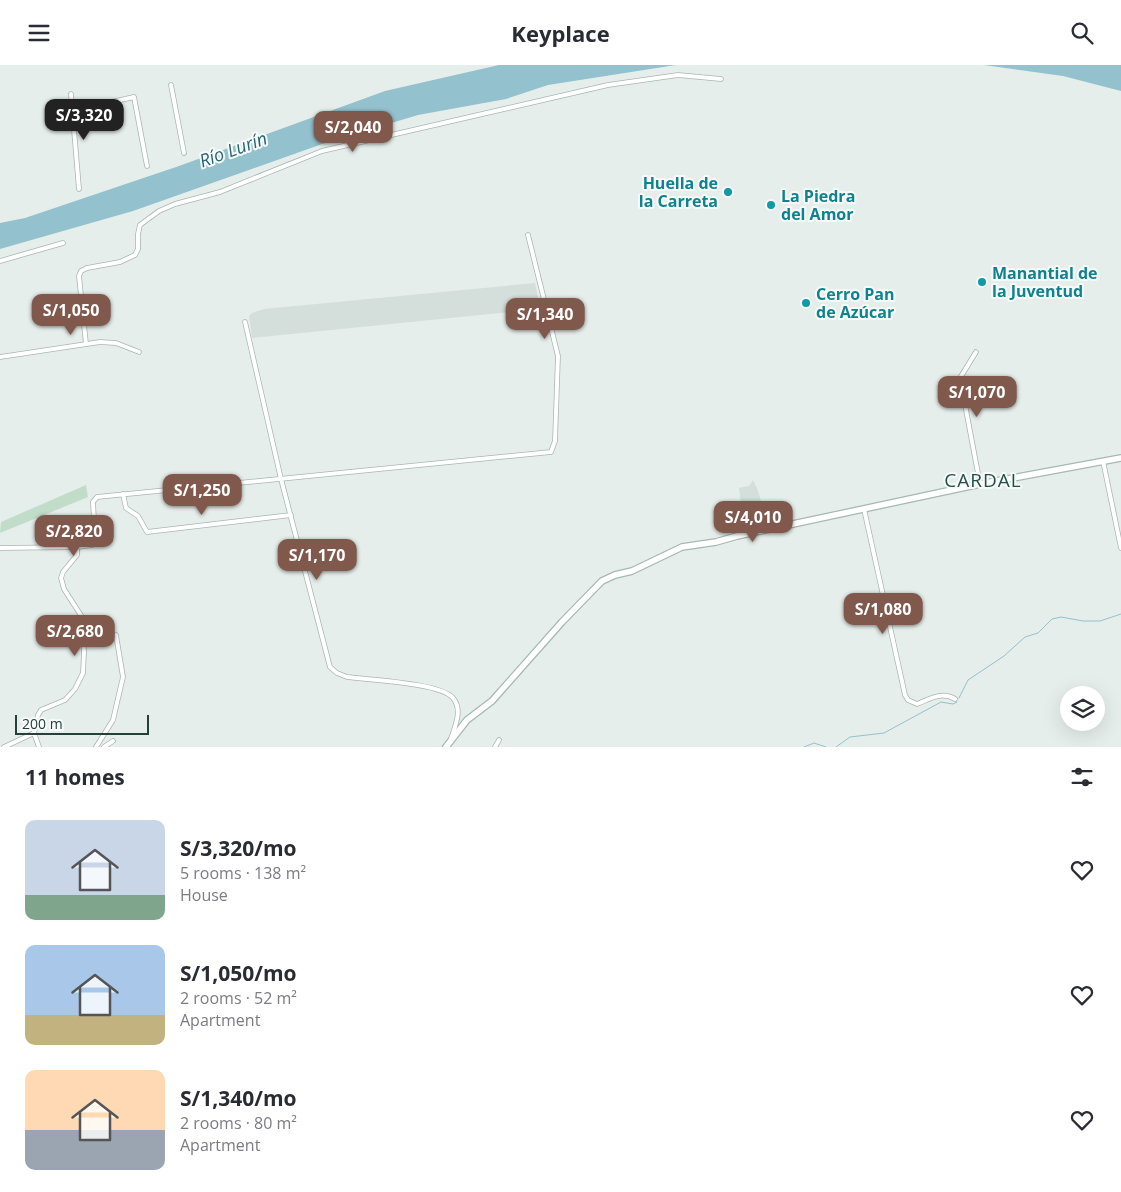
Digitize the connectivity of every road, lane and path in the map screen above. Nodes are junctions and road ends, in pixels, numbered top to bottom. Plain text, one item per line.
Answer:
1 (720, 79) dead end
2 (171, 85) dead end
3 (71, 94) dead end
4 (72, 111) junction
5 (184, 153) dead end
6 (147, 166) dead end
7 (79, 189) dead end
8 (528, 235) dead end
9 (63, 243) dead end
10 (0, 261) edge
11 (245, 322) dead end
12 (86, 344) junction
13 (976, 351) dead end
14 (140, 352) dead end
15 (0, 357) edge
16 (1121, 458) edge
17 (1103, 461) junction
18 (281, 479) junction
19 (980, 484) junction
20 (123, 494) junction
21 (864, 509) junction
22 (291, 515) junction
23 (77, 547) junction
24 (0, 548) edge
25 (1121, 548) edge
26 (116, 635) dead end
27 (955, 699) dead end
28 (34, 733) junction
29 (499, 740) dead end
30 (113, 741) dead end
31 (448, 745) edge
32 (4, 747) edge
33 (39, 747) edge
34 (96, 747) edge
35 (104, 747) edge
36 (495, 747) edge

1 - 12 street
2 - 5 street
3 - 4 street
4 - 6 street
4 - 7 street
8 - 18 street
9 - 10 street
11 - 18 street
12 - 14 street
12 - 15 street
13 - 19 street
16 - 17 street
17 - 19 street
17 - 25 street
18 - 20 street
18 - 22 street
19 - 21 street
20 - 22 street
20 - 23 street
21 - 27 street
21 - 31 street
22 - 31 street
23 - 24 street
23 - 28 street
26 - 34 street
28 - 32 street
28 - 33 street
29 - 36 street
30 - 35 street

